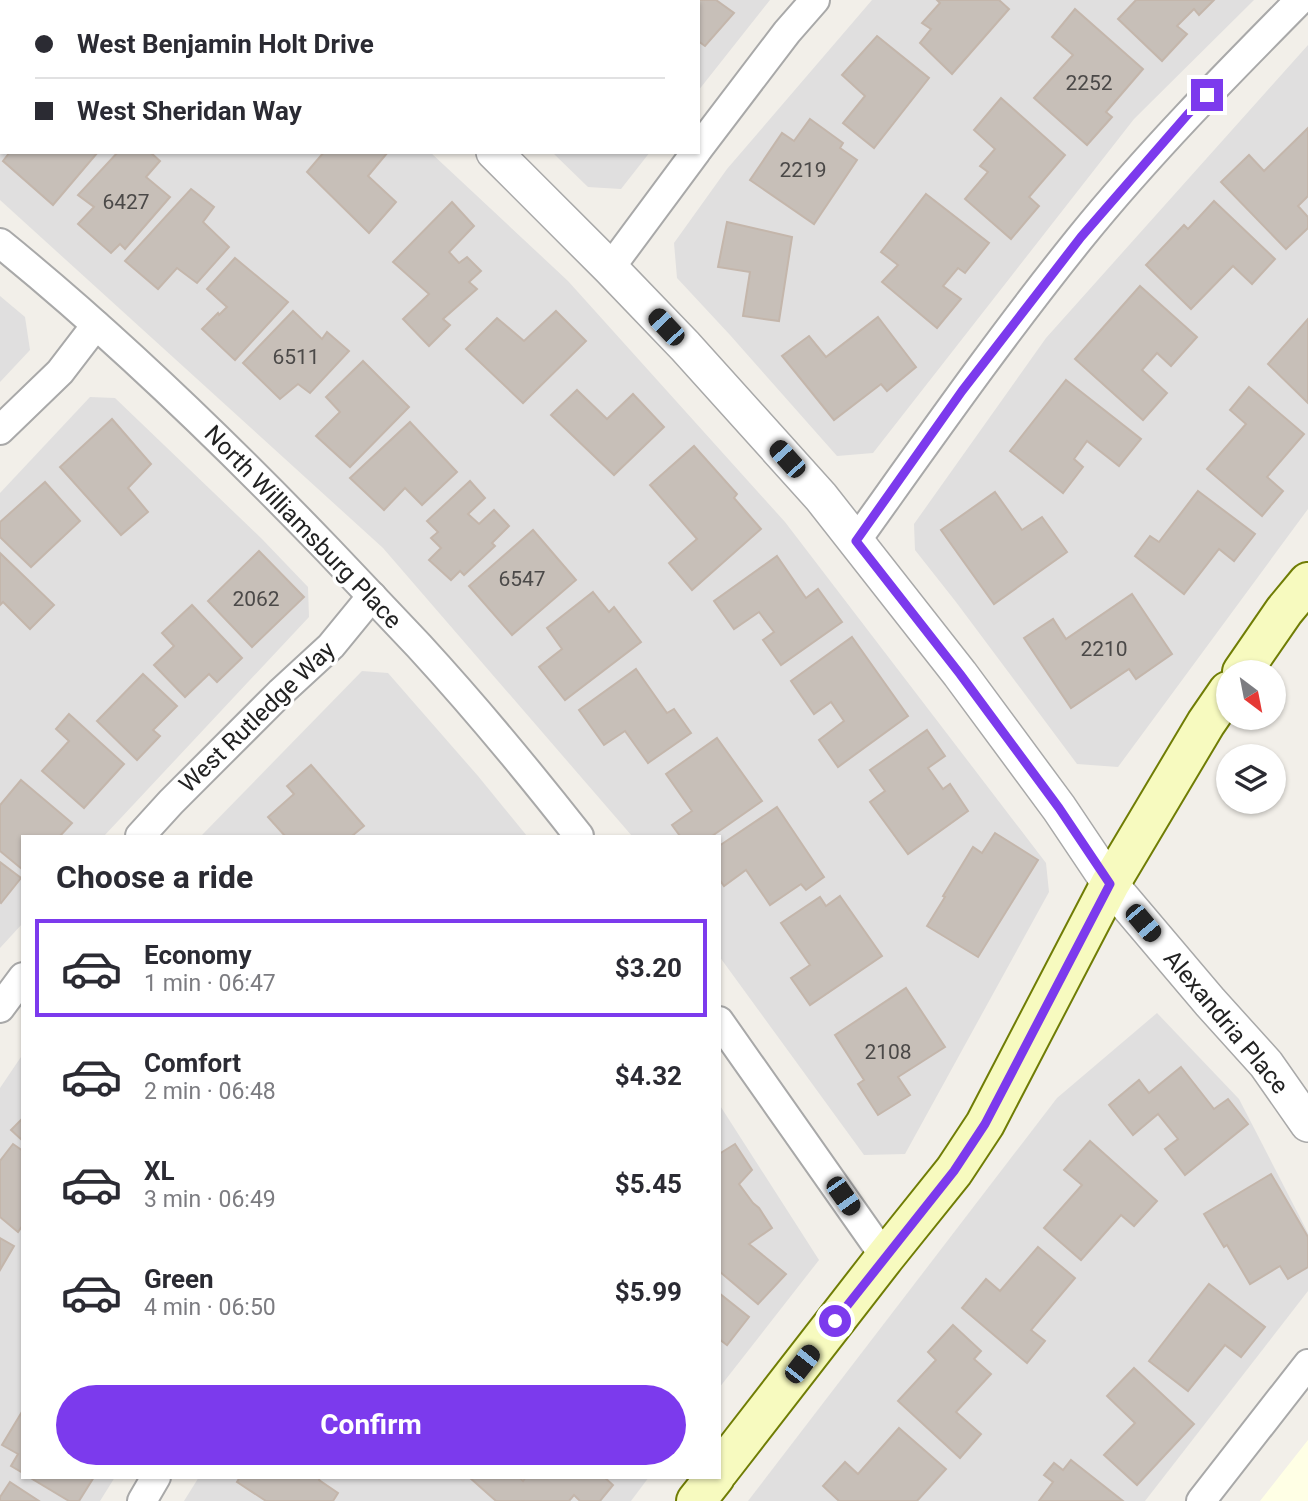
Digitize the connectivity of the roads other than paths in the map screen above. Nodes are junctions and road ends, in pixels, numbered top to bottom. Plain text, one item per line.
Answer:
1 (815, 0) edge
2 (1300, 0) edge
3 (700, 146) edge
4 (496, 154) edge
5 (694, 154) edge
6 (0, 243) edge
7 (610, 268) junction
8 (96, 325) junction
9 (0, 430) edge
10 (856, 541) junction
11 (1308, 582) edge
12 (372, 596) junction
13 (1250, 660) edge
14 (1216, 708) edge
15 (141, 835) edge
16 (578, 835) edge
17 (1110, 884) junction
18 (21, 980) edge
19 (0, 1008) edge
20 (721, 1024) edge
21 (1308, 1124) edge
22 (885, 1257) junction
23 (1308, 1364) edge
24 (721, 1468) edge
25 (155, 1479) edge
26 (713, 1479) edge
27 (142, 1501) edge
28 (696, 1501) edge
29 (1201, 1501) edge

1 - 3 street
2 - 10 street
4 - 7 street, Alexandria Place
5 - 7 street
6 - 8 street, North Williamsburg Place
7 - 10 street, Alexandria Place
8 - 9 street
8 - 12 street, North Williamsburg Place
10 - 17 street, Alexandria Place
11 - 13 main road
12 - 15 street, West Rutledge Way
12 - 16 street, North Williamsburg Place
14 - 17 main road
17 - 21 street, Alexandria Place
17 - 22 main road
18 - 19 street
20 - 22 street
22 - 24 main road
23 - 29 street
25 - 27 street
26 - 28 main road

